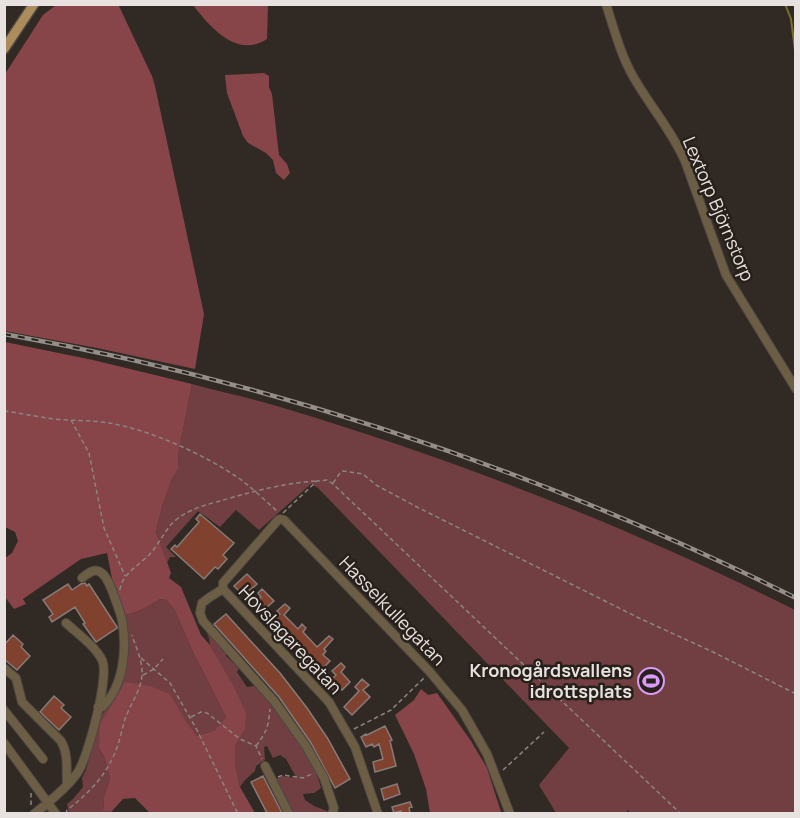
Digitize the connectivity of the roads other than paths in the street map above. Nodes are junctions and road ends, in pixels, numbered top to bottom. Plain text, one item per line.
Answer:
1 (34, 4) edge
2 (606, 4) edge
3 (4, 49) edge
4 (795, 390) edge
5 (82, 578) dead end
6 (222, 588) junction
7 (66, 623) dead end
8 (4, 668) edge
9 (98, 707) junction
10 (4, 710) edge
11 (4, 743) edge
12 (43, 759) dead end
13 (265, 766) road end
14 (67, 784) junction
15 (48, 802) junction
16 (34, 813) edge
17 (56, 813) edge
18 (289, 813) edge
19 (332, 813) edge
20 (378, 813) edge
21 (510, 813) edge

1 - 3 main road
2 - 4 street, Lextorp Björnstorp
5 - 9 street
6 - 19 street
6 - 20 street, Hovslagaregatan
6 - 21 street, Hasselkullegatan
7 - 9 street
8 - 14 street
9 - 14 street
10 - 12 street
11 - 15 street
13 - 18 street
14 - 15 street
15 - 16 street
15 - 17 street

